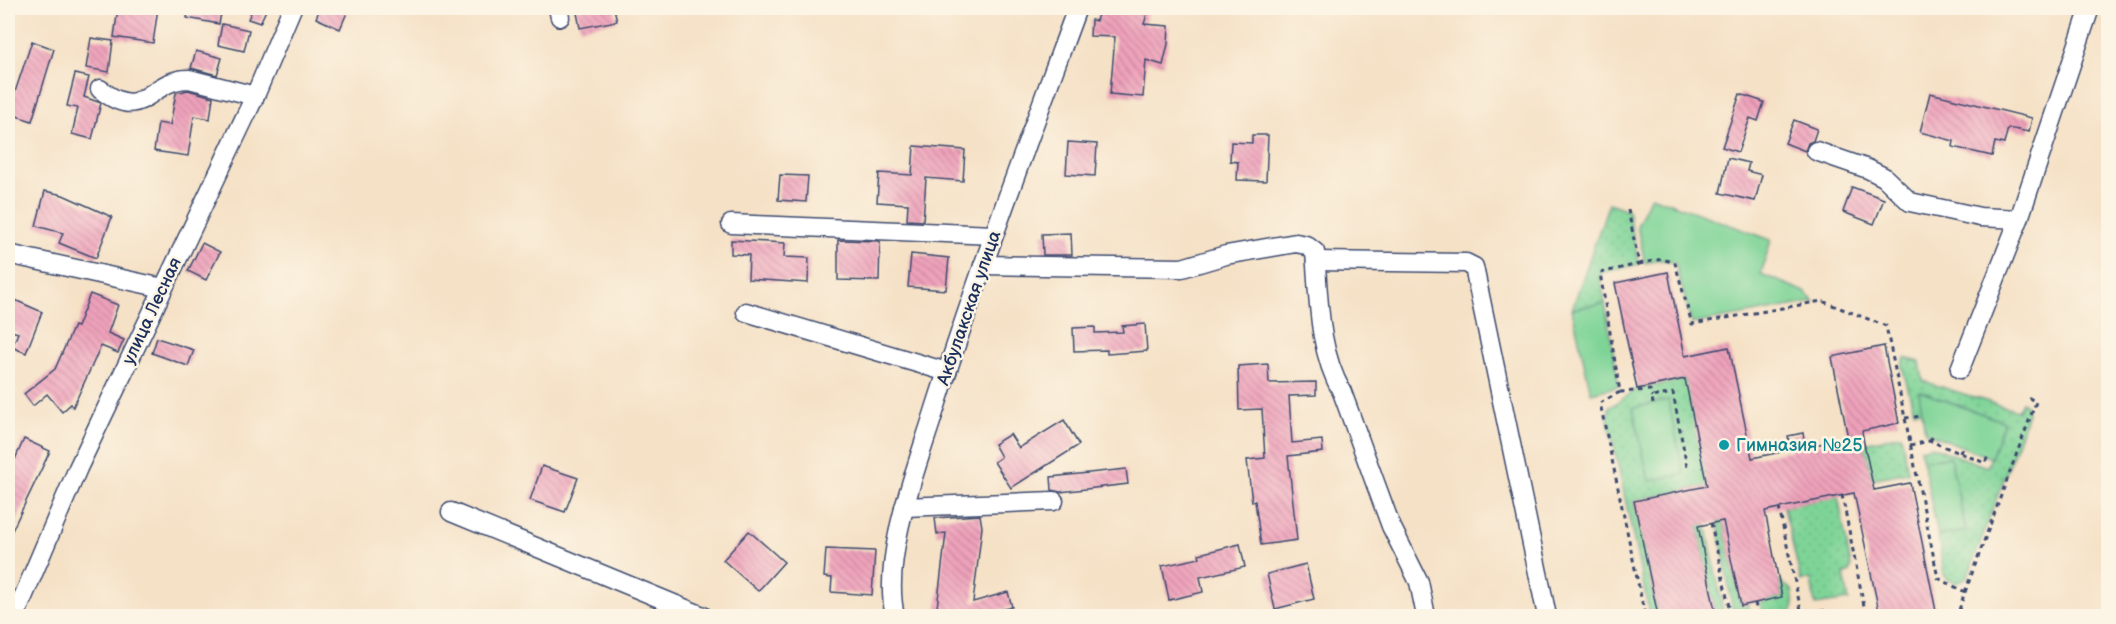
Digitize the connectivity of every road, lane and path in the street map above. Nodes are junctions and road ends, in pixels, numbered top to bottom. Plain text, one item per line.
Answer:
1 (292, 8) edge
2 (1077, 8) edge
3 (2090, 8) edge
4 (99, 89) dead end
5 (255, 96) junction
6 (1816, 151) dead end
7 (1628, 210) dead end
8 (2019, 219) junction
9 (731, 224) dead end
10 (994, 236) junction
11 (8, 254) edge
12 (1316, 261) junction
13 (1639, 264) junction
14 (983, 265) junction
15 (163, 288) junction
16 (746, 312) dead end
17 (1960, 369) dead end
18 (947, 372) junction
19 (1620, 393) junction
20 (2026, 396) dead end
21 (1652, 397) junction
22 (1653, 404) dead end
23 (1923, 416) dead end
24 (1905, 418) junction
25 (1933, 436) dead end
26 (1930, 441) junction
27 (1910, 445) junction
28 (1962, 447) dead end
29 (1960, 453) junction
30 (1988, 456) dead end
31 (1683, 467) dead end
32 (1842, 495) dead end
33 (1054, 501) dead end
34 (904, 507) junction
35 (1779, 508) dead end
36 (451, 512) dead end
37 (1711, 523) dead end
38 (1965, 592) junction
39 (1755, 603) dead end
40 (1802, 615) junction
41 (15, 616) edge
42 (703, 616) edge
43 (895, 616) edge
44 (1426, 616) edge
45 (1547, 616) edge
46 (1645, 616) edge
47 (1731, 616) edge
48 (1758, 616) edge
49 (1794, 616) edge
50 (1828, 616) edge
51 (1866, 616) edge
52 (1957, 616) edge

1 - 5 street, улица Лесная
2 - 10 street, Акбулакская улица
3 - 8 street
4 - 5 street
5 - 15 street, улица Лесная
6 - 8 street
7 - 13 path
8 - 17 street
9 - 10 street
10 - 14 street, Акбулакская улица
11 - 15 street
12 - 14 street
12 - 44 street
12 - 45 street
13 - 19 path
13 - 24 path
14 - 18 street, Акбулакская улица
15 - 41 street, улица Лесная
16 - 18 street
18 - 34 street, Акбулакская улица
19 - 21 path
19 - 46 path
20 - 38 path
21 - 22 path
21 - 31 path
23 - 24 path
24 - 27 path
25 - 26 path
26 - 27 path
26 - 29 path
27 - 38 path
28 - 29 path
29 - 30 path
32 - 51 path
33 - 34 street
34 - 43 street, Акбулакская улица
35 - 40 path
36 - 42 street
37 - 47 path
38 - 52 path
39 - 48 path
40 - 49 path
40 - 50 path

